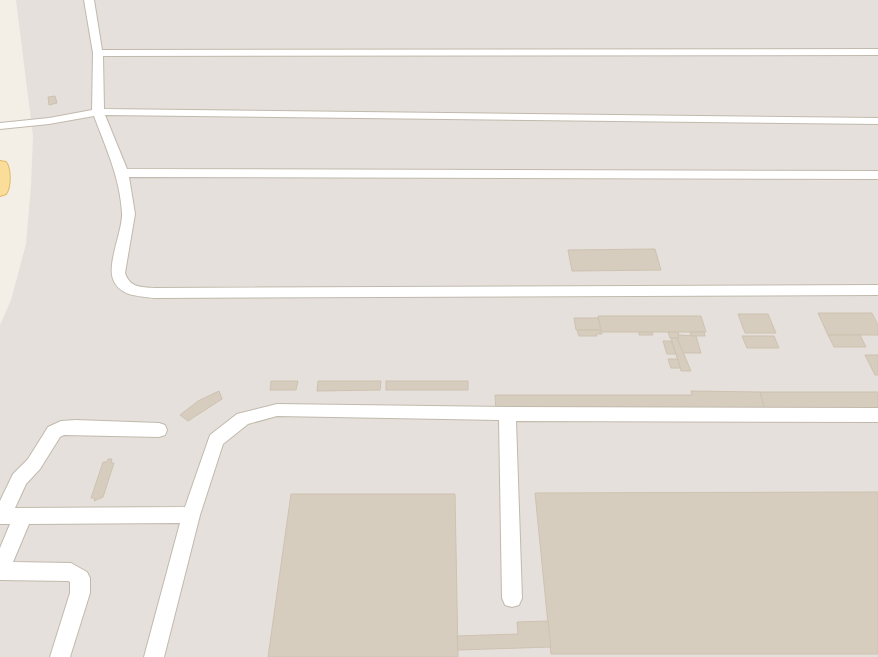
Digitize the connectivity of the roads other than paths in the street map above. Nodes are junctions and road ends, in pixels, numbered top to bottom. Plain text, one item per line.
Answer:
1 (89, 0) edge
2 (878, 52) edge
3 (98, 53) junction
4 (98, 112) junction
5 (878, 120) edge
6 (0, 126) edge
7 (0, 166) edge
8 (122, 173) junction
9 (878, 175) edge
10 (0, 190) edge
11 (878, 290) edge
12 (507, 414) junction
13 (878, 415) edge
14 (159, 430) dead end
15 (191, 515) junction
16 (1, 516) edge
17 (23, 516) junction
18 (0, 571) edge
19 (512, 598) dead end
20 (60, 657) edge
21 (154, 657) edge

1 - 3 lane
2 - 3 lane
3 - 4 lane
4 - 5 lane
4 - 6 lane
4 - 8 lane
7 - 10 main road
8 - 9 lane
8 - 11 lane
12 - 13 lane
12 - 15 lane
12 - 19 lane
14 - 16 lane
15 - 17 lane
15 - 21 lane
16 - 17 lane
17 - 18 lane
18 - 20 lane

